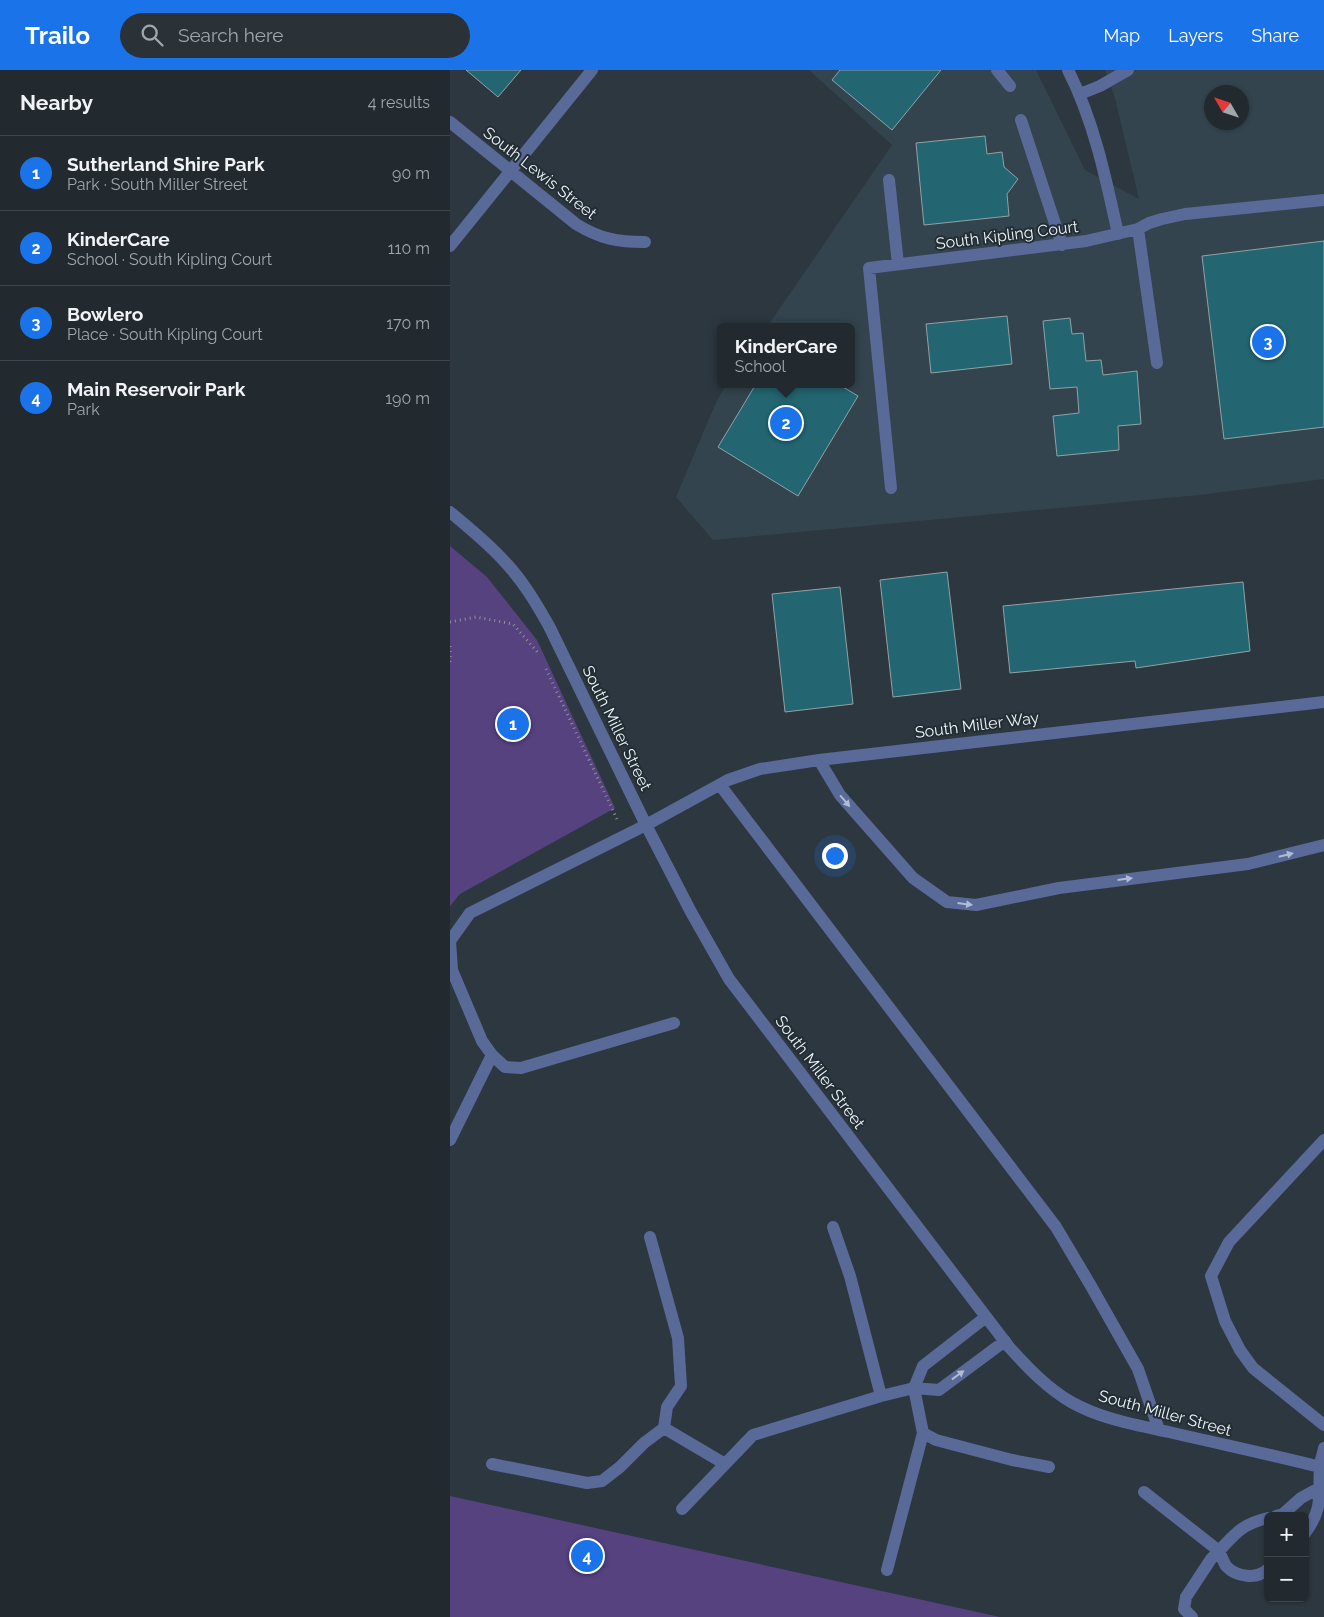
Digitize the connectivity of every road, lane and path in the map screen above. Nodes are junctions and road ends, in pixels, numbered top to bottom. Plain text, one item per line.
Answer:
1 (592, 70) edge
2 (997, 70) edge
3 (1068, 70) edge
4 (1128, 70) edge
5 (1010, 86) dead end
6 (1080, 94) junction
7 (1022, 120) dead end
8 (450, 122) edge
9 (510, 172) junction
10 (889, 180) dead end
11 (1324, 200) edge
12 (1138, 229) junction
13 (1118, 234) junction
14 (645, 242) dead end
15 (1062, 245) junction
16 (450, 246) edge
17 (898, 264) junction
18 (1157, 363) dead end
19 (891, 488) dead end
20 (450, 512) edge
21 (450, 622) edge
22 (450, 646) edge
23 (450, 665) edge
24 (1324, 702) edge
25 (819, 760) junction
26 (720, 785) junction
27 (612, 808) dead end
28 (646, 825) junction
29 (1324, 845) edge
30 (456, 998) edge
31 (674, 1023) dead end
32 (492, 1055) junction
33 (450, 1140) edge
34 (1324, 1140) edge
35 (833, 1227) dead end
36 (650, 1237) dead end
37 (986, 1317) junction
38 (1005, 1341) junction
39 (914, 1388) junction
40 (881, 1396) junction
41 (1324, 1425) edge
42 (664, 1428) junction
43 (1159, 1430) junction
44 (924, 1433) junction
45 (1324, 1448) edge
46 (492, 1464) dead end
47 (725, 1464) junction
48 (1050, 1467) dead end
49 (1322, 1467) edge
50 (1321, 1487) junction
51 (1144, 1492) dead end
52 (682, 1509) dead end
53 (1285, 1512) edge
54 (1264, 1519) edge
55 (1309, 1529) edge
56 (1219, 1551) junction
57 (887, 1570) dead end
58 (1264, 1573) edge
59 (1192, 1617) edge

1 - 9 street
2 - 5 street
3 - 6 street
4 - 6 street
6 - 13 street
7 - 15 street
8 - 9 street, South Lewis Street
9 - 14 street, South Lewis Street
9 - 16 street
10 - 17 street
11 - 12 street, South Kipling Court
12 - 13 street, South Kipling Court
12 - 18 street
13 - 15 street, South Kipling Court
15 - 17 street, South Kipling Court
17 - 19 street, South Kipling Court
20 - 28 street, South Miller Street
21 - 27 path
22 - 23 path
24 - 25 street, South Miller Way
25 - 26 street, South Miller Way
25 -> 29 street
26 - 28 street, South Miller Way
26 - 43 street
28 - 30 street, South Miller Way
28 - 37 street, South Miller Street
30 - 32 street, South Miller Way
31 - 32 street
32 - 33 street
34 - 41 street
35 - 40 street
36 - 42 street
37 - 38 street, South Miller Street
37 - 39 street
39 -> 38 street
38 - 43 street, South Miller Street
39 - 40 street
39 - 44 street
40 - 47 street
42 - 46 street
42 - 47 street
43 - 49 street, South Miller Street
44 - 48 street
44 - 57 street
45 - 49 street
47 - 52 street
49 - 50 street
50 - 53 street
50 - 55 street
51 - 56 street
54 - 56 street
56 - 58 street
56 - 59 street

